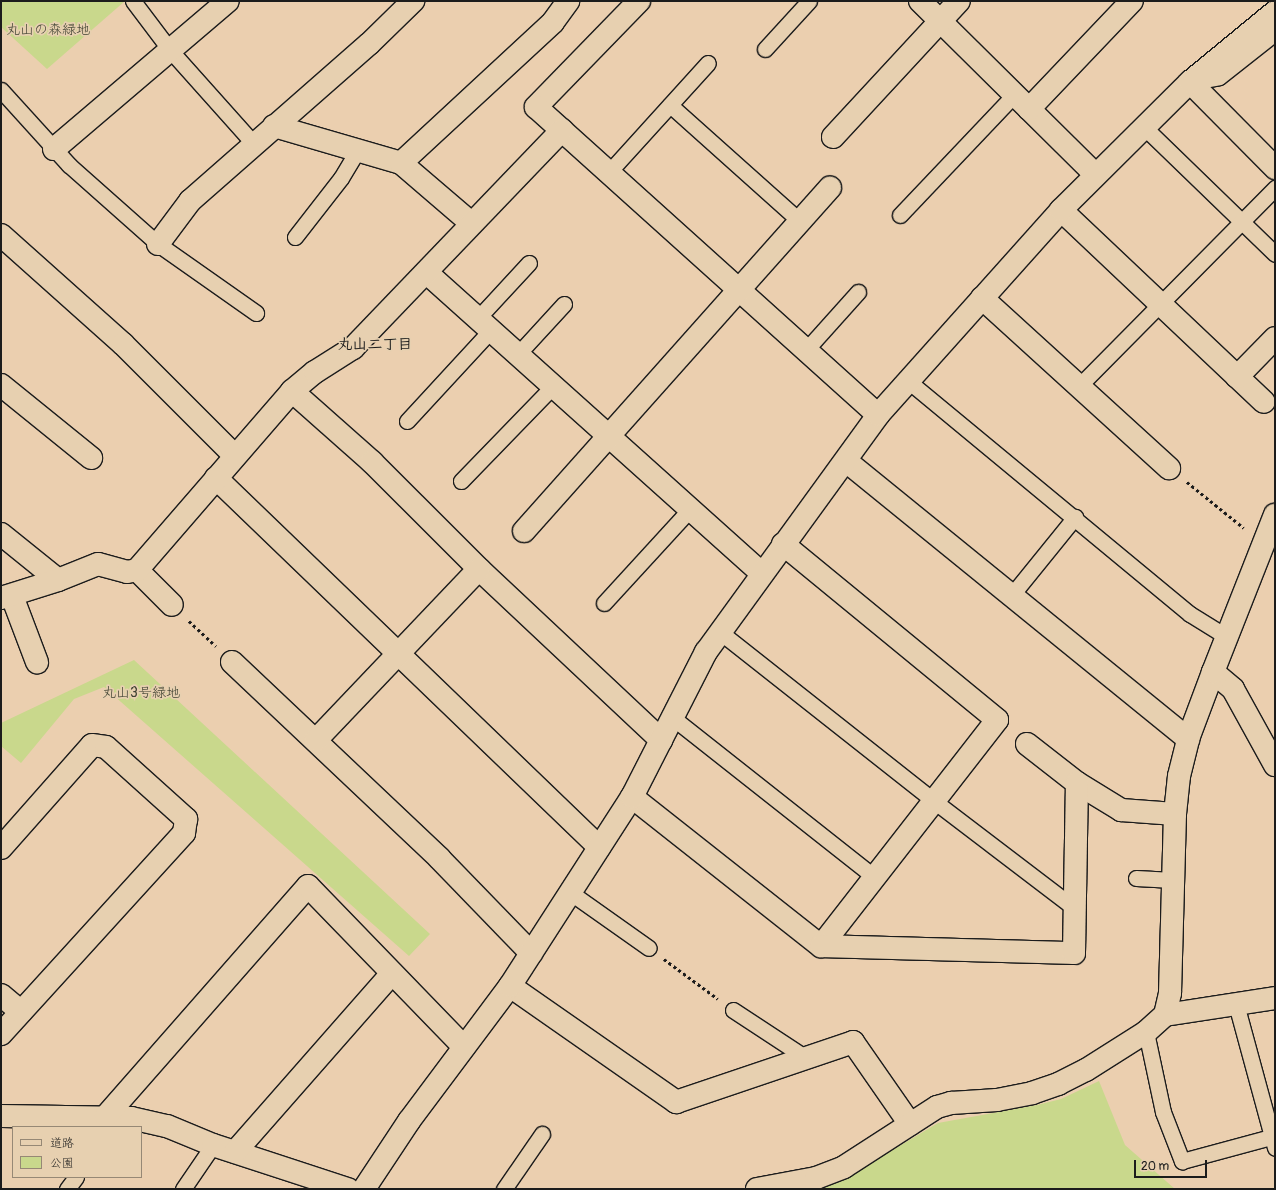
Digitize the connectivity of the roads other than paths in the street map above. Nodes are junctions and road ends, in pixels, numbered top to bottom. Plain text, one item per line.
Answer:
1 (134, 1) edge
2 (228, 1) edge
3 (413, 1) edge
4 (568, 1) edge
5 (638, 1) edge
6 (809, 1) edge
7 (920, 1) edge
8 (959, 1) edge
9 (1132, 1) edge
10 (1275, 12) edge
11 (940, 21) junction
12 (1275, 33) edge
13 (765, 49) dead end
14 (170, 50) junction
15 (708, 63) dead end
16 (1190, 82) junction
17 (1, 90) edge
18 (1022, 102) junction
19 (670, 105) junction
20 (274, 126) junction
21 (1145, 128) junction
22 (562, 130) junction
23 (833, 137) dead end
24 (254, 144) junction
25 (54, 149) junction
26 (356, 151) junction
27 (401, 163) junction
28 (1275, 168) edge
29 (609, 172) junction
30 (1096, 175) junction
31 (830, 187) dead end
32 (1275, 188) edge
33 (1061, 210) junction
34 (900, 215) dead end
35 (801, 222) junction
36 (1242, 222) junction
37 (471, 223) junction
38 (1, 235) edge
39 (295, 237) dead end
40 (158, 244) junction
41 (1275, 254) edge
42 (529, 263) dead end
43 (427, 273) junction
44 (740, 290) junction
45 (858, 292) dead end
46 (982, 298) junction
47 (564, 304) dead end
48 (1160, 304) junction
49 (256, 313) dead end
50 (485, 324) junction
51 (1275, 338) edge
52 (806, 350) junction
53 (518, 354) junction
54 (1237, 377) junction
55 (907, 380) junction
56 (1, 385) edge
57 (553, 386) junction
58 (1079, 386) junction
59 (292, 391) junction
60 (1264, 402) dead end
61 (878, 415) junction
62 (407, 421) dead end
63 (610, 436) junction
64 (234, 455) junction
65 (91, 458) dead end
66 (846, 460) junction
67 (1169, 468) road end
68 (216, 478) junction
69 (462, 481) dead end
70 (690, 509) junction
71 (1275, 515) edge
72 (1075, 517) junction
73 (524, 531) dead end
74 (1, 534) edge
75 (783, 544) junction
76 (479, 569) junction
77 (137, 570) junction
78 (762, 573) junction
79 (58, 580) junction
80 (1011, 596) junction
81 (7, 597) edge
82 (604, 604) dead end
83 (172, 605) road end
84 (720, 632) junction
85 (1227, 637) junction
86 (398, 654) junction
87 (37, 662) dead end
88 (232, 662) road end
89 (1213, 672) junction
90 (673, 718) junction
91 (1188, 739) junction
92 (316, 740) junction
93 (661, 740) junction
94 (1027, 744) dead end
95 (1275, 765) edge
96 (1077, 783) junction
97 (632, 797) junction
98 (934, 801) junction
99 (1175, 814) junction
100 (600, 847) junction
101 (1, 848) edge
102 (874, 877) junction
103 (1136, 878) dead end
104 (1173, 880) junction
105 (571, 893) junction
106 (1076, 908) junction
107 (821, 946) junction
108 (649, 948) road end
109 (531, 953) junction
110 (392, 973) junction
111 (510, 986) junction
112 (1, 995) edge
113 (1275, 998) edge
114 (1236, 1004) junction
115 (733, 1010) road end
116 (21, 1012) junction
117 (1165, 1014) junction
118 (1146, 1032) junction
119 (1, 1034) edge
120 (464, 1047) junction
121 (806, 1058) junction
122 (1, 1116) edge
123 (105, 1121) edge
124 (910, 1124) junction
125 (542, 1134) dead end
126 (1273, 1143) edge
127 (213, 1145) junction
128 (234, 1152) junction
129 (75, 1178) edge
130 (305, 1182) edge
131 (67, 1189) edge
132 (183, 1189) edge
133 (348, 1189) edge
134 (364, 1189) edge
135 (504, 1189) edge
136 (757, 1189) edge

1 - 14 lane
2 - 14 street
3 - 20 street
4 - 27 street
5 - 22 street
6 - 13 lane
7 - 11 street
8 - 11 street
9 - 18 street
10 - 16 street
11 - 18 street
11 - 23 street
12 - 16 lane
14 - 24 lane
14 - 25 street
15 - 19 lane
16 - 21 street
16 - 28 street
17 - 25 lane
18 - 30 street
18 - 34 lane
19 - 29 lane
19 - 35 lane
20 - 24 street
20 - 26 street
21 - 30 street
21 - 36 lane
22 - 29 street
22 - 37 street
24 - 40 street
25 - 40 lane
26 - 27 street
26 - 39 lane
27 - 37 street
29 - 44 street
30 - 33 street
31 - 35 street
32 - 36 lane
33 - 46 street
33 - 48 street
35 - 44 street
36 - 41 lane
36 - 48 lane
37 - 43 street
38 - 64 street
40 - 49 lane
42 - 50 lane
43 - 50 street
43 - 59 street
44 - 52 street
44 - 63 street
45 - 52 lane
46 - 55 street
46 - 58 street
47 - 53 lane
48 - 54 street
48 - 58 lane
50 - 53 street
50 - 62 lane
51 - 54 street
52 - 61 street
53 - 57 street
54 - 60 street
55 - 61 street
55 - 72 lane
56 - 65 street
57 - 63 street
57 - 69 lane
58 - 67 street
59 - 64 street
59 - 76 street
61 - 66 street
63 - 70 street
63 - 73 street
64 - 68 street
66 - 75 street
66 - 80 street
68 - 77 street
68 - 86 street
70 - 78 street
70 - 82 lane
71 - 85 street
72 - 80 lane
72 - 85 lane
74 - 79 street
75 - 78 street
75 - 98 street
76 - 86 street
76 - 93 street
77 - 79 street
77 - 83 street
78 - 84 street
79 - 81 street
80 - 91 street
81 - 87 street
84 - 90 street
84 - 98 lane
85 - 89 street
86 - 92 street
86 - 100 street
88 - 92 street
89 - 91 street
89 - 95 street
90 - 93 street
90 - 102 lane
91 - 99 street
92 - 109 street
93 - 97 street
94 - 96 street
96 - 99 street
96 - 106 street
97 - 100 street
97 - 107 street
98 - 102 street
98 - 106 lane
99 - 104 street
100 - 105 street
101 - 116 street
102 - 107 street
103 - 104 lane
104 - 117 street
105 - 108 lane
105 - 109 street
106 - 107 street
109 - 111 street
110 - 120 street
110 - 123 street
110 - 128 street
111 - 120 street
111 - 121 street
112 - 116 street
113 - 114 street
114 - 117 street
114 - 126 lane
115 - 121 lane
116 - 119 street
117 - 118 street
118 - 124 street
118 - 126 lane
120 - 134 street
121 - 124 street
122 - 123 street
123 - 127 street
124 - 136 street
125 - 135 lane
127 - 128 street
127 - 132 lane
128 - 130 street
129 - 131 lane
130 - 133 street

